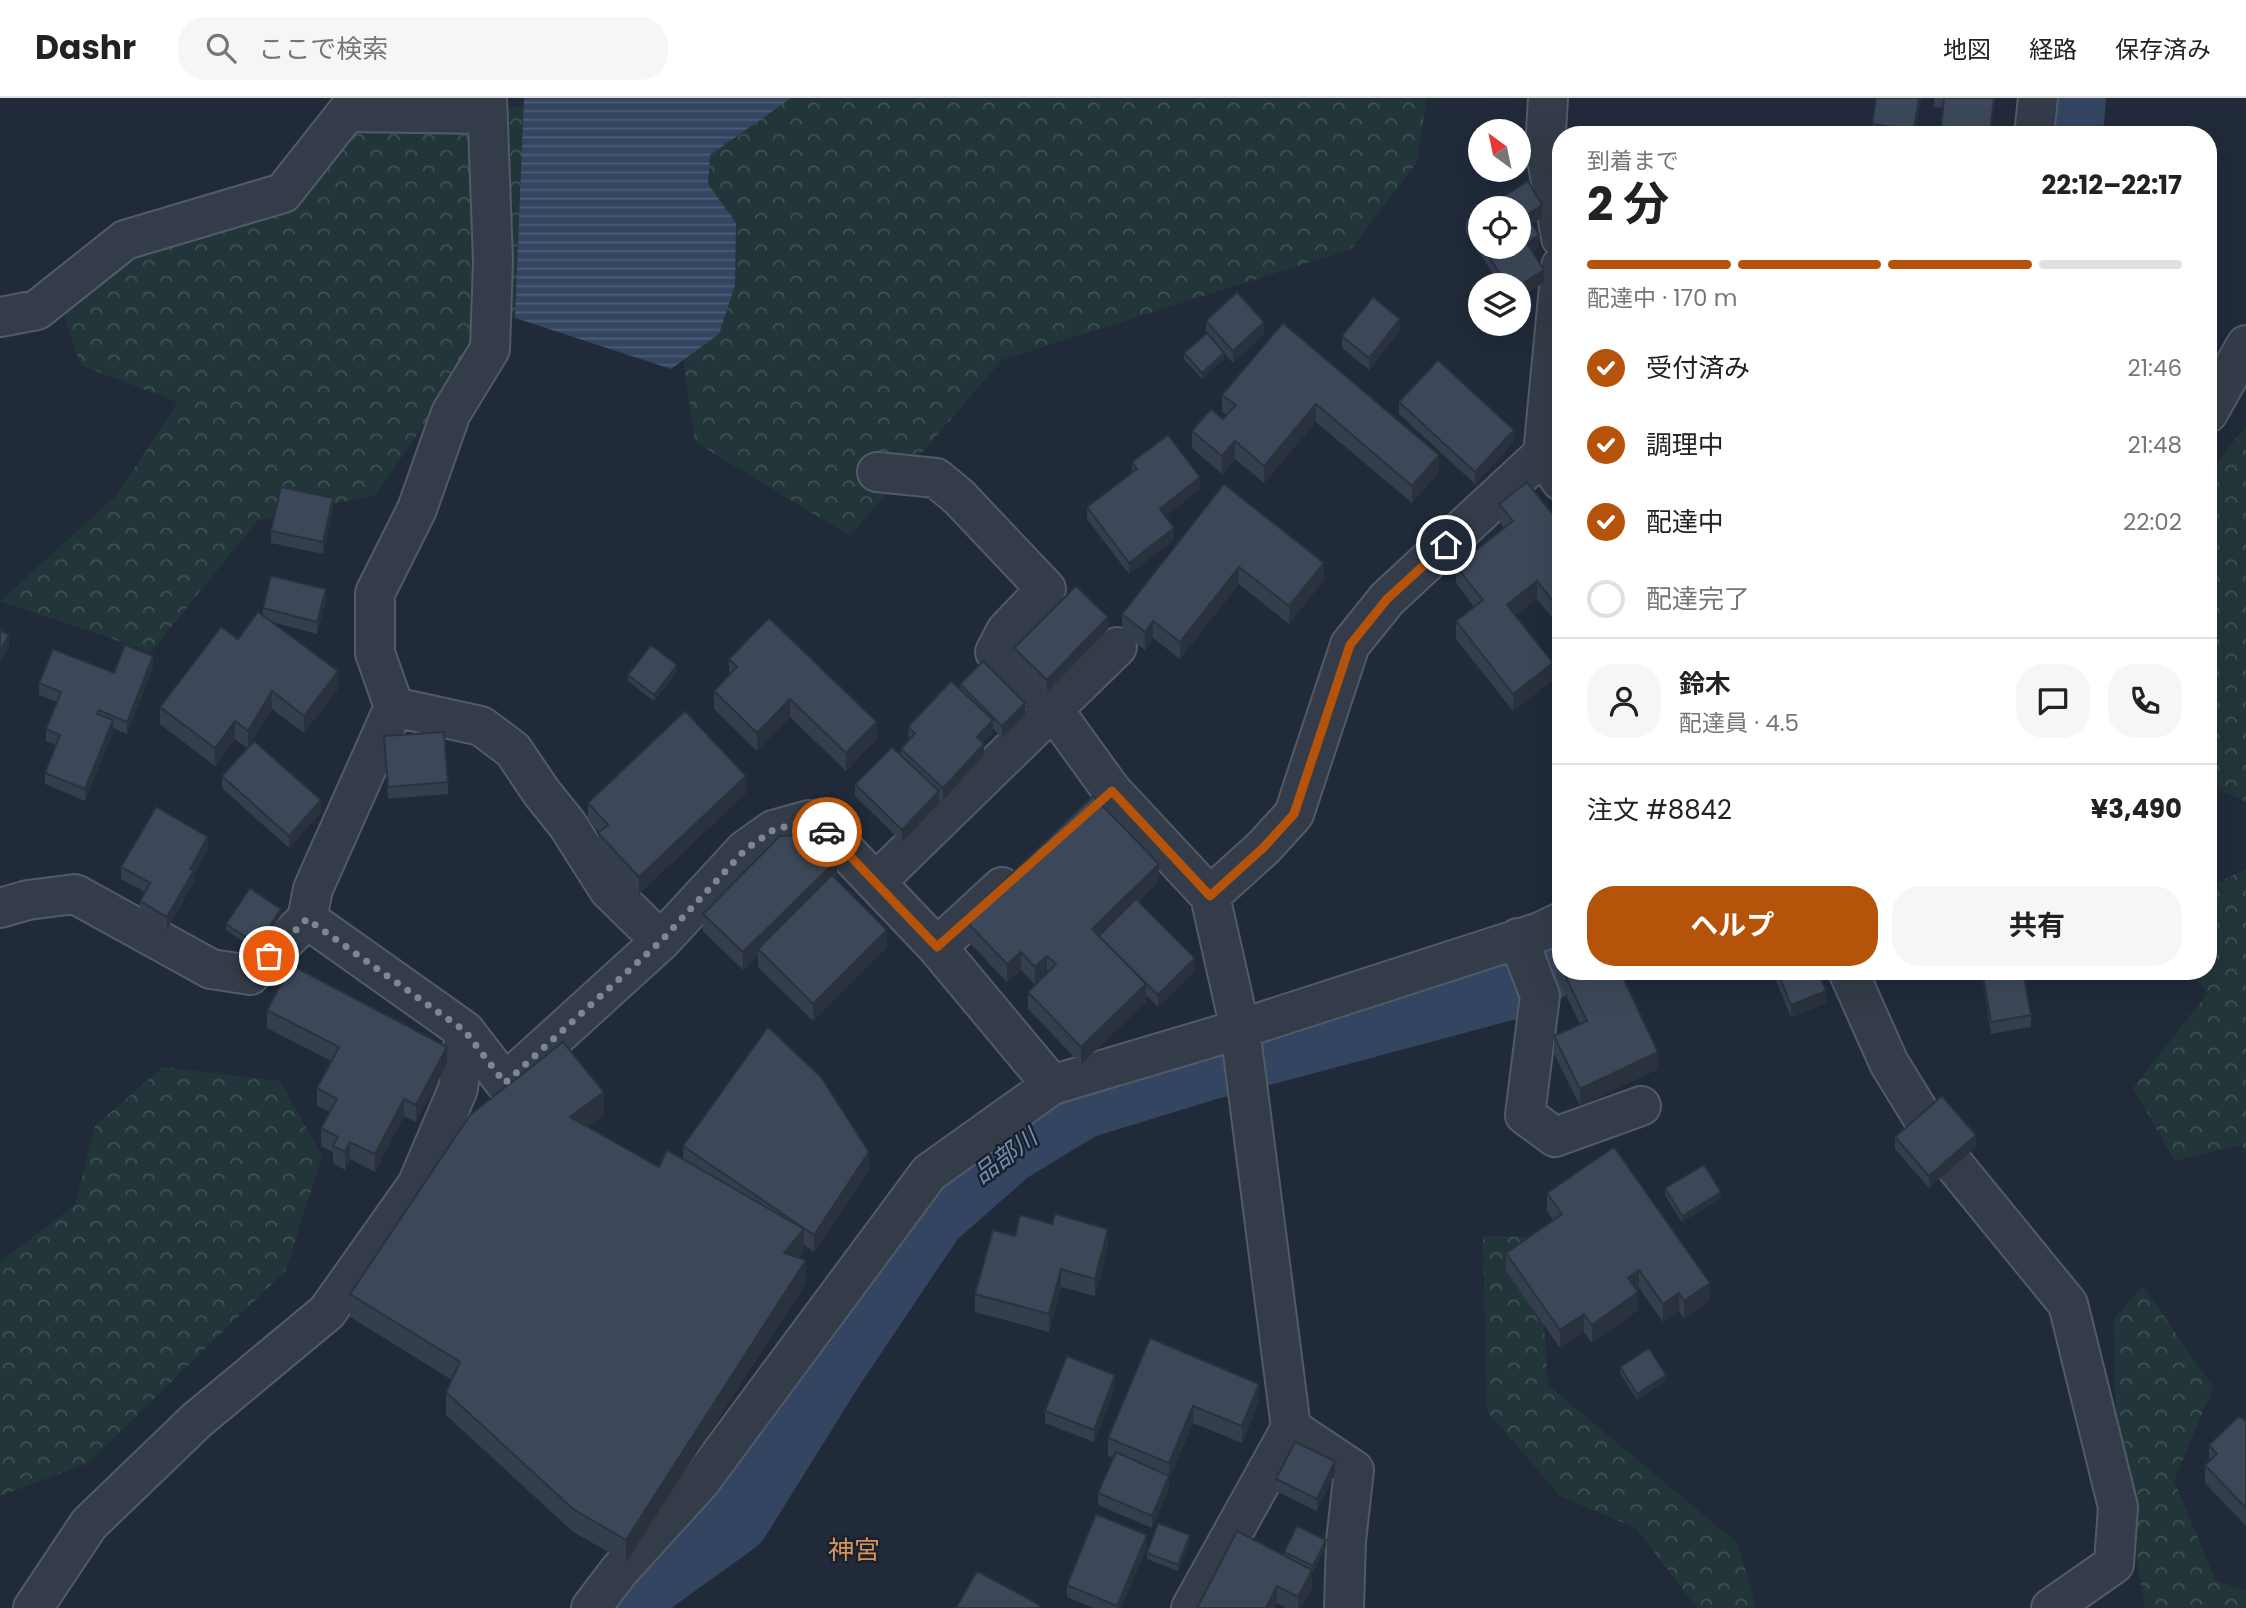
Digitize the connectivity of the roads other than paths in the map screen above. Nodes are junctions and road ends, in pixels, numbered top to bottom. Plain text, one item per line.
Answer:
1 (1548, 98) edge
2 (2038, 98) edge
3 (487, 106) edge
4 (2035, 126) edge
5 (1552, 187) edge
6 (0, 317) edge
7 (2246, 345) edge
8 (2217, 397) edge
9 (1552, 468) edge
10 (877, 472) dead end
11 (1116, 647) dead end
12 (394, 707) junction
13 (1052, 708) junction
14 (1112, 791) junction
15 (1080, 818) edge
16 (1028, 863) edge
17 (876, 882) junction
18 (1210, 896) junction
19 (0, 908) edge
20 (307, 919) junction
21 (1552, 926) edge
22 (1518, 939) junction
23 (661, 941) junction
24 (937, 947) junction
25 (1852, 980) edge
26 (1240, 1028) junction
27 (465, 1031) junction
28 (1052, 1085) junction
29 (1641, 1106) dead end
30 (1291, 1428) junction
31 (33, 1608) edge
32 (591, 1608) edge
33 (1191, 1608) edge
34 (1344, 1608) edge
35 (2051, 1608) edge

1 - 5 street
2 - 4 street
3 - 6 street
3 - 12 street
7 - 8 street
9 - 18 street
10 - 13 street
11 - 13 street
12 - 20 street
12 - 23 street
13 - 14 street
13 - 17 street
14 - 15 street
14 - 18 street
16 - 24 street
17 - 23 street
17 - 24 street
18 - 26 street
19 - 20 street
20 - 27 street
21 - 22 street
22 - 26 street
22 - 29 street
23 - 27 street
24 - 28 street
25 - 35 street
26 - 28 street
26 - 30 street
27 - 31 street
28 - 32 street
30 - 33 street
30 - 34 street

